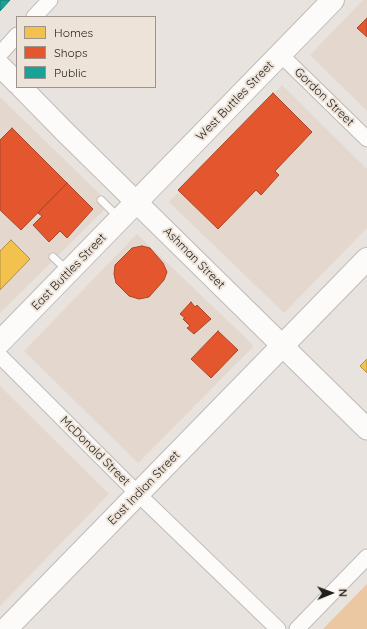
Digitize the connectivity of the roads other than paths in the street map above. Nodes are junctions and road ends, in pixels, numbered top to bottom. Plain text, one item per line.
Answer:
1 (50, 0) edge
2 (333, 0) edge
3 (35, 16) edge
4 (16, 36) edge
5 (0, 54) edge
6 (280, 54) junction
7 (0, 66) edge
8 (16, 82) edge
9 (22, 88) edge
10 (367, 139) edge
11 (101, 200) dead end
12 (137, 202) junction
13 (120, 219) junction
14 (53, 257) dead end
15 (367, 259) edge
16 (69, 272) junction
17 (0, 342) edge
18 (282, 346) junction
19 (0, 356) edge
20 (367, 429) edge
21 (138, 494) junction
22 (367, 556) edge
23 (6, 629) edge
24 (278, 629) edge
25 (297, 629) edge

1 - 3 street
2 - 6 highway, West Buttles Street
4 - 5 street
6 - 10 street, Gordon Street
6 - 12 highway, West Buttles Street
7 - 8 street
9 - 12 street, Ashman Street
11 - 13 lane
12 - 13 highway, East Buttles Street
12 - 18 street, Ashman Street
13 - 16 highway, East Buttles Street
14 - 16 lane
15 - 18 highway, East Indian Street
16 - 17 highway, East Buttles Street
18 - 20 street, Ashman Street
18 - 21 highway, East Indian Street
19 - 21 street, McDonald Street
21 - 23 highway, East Indian Street
21 - 24 street, McDonald Street
22 - 25 street

